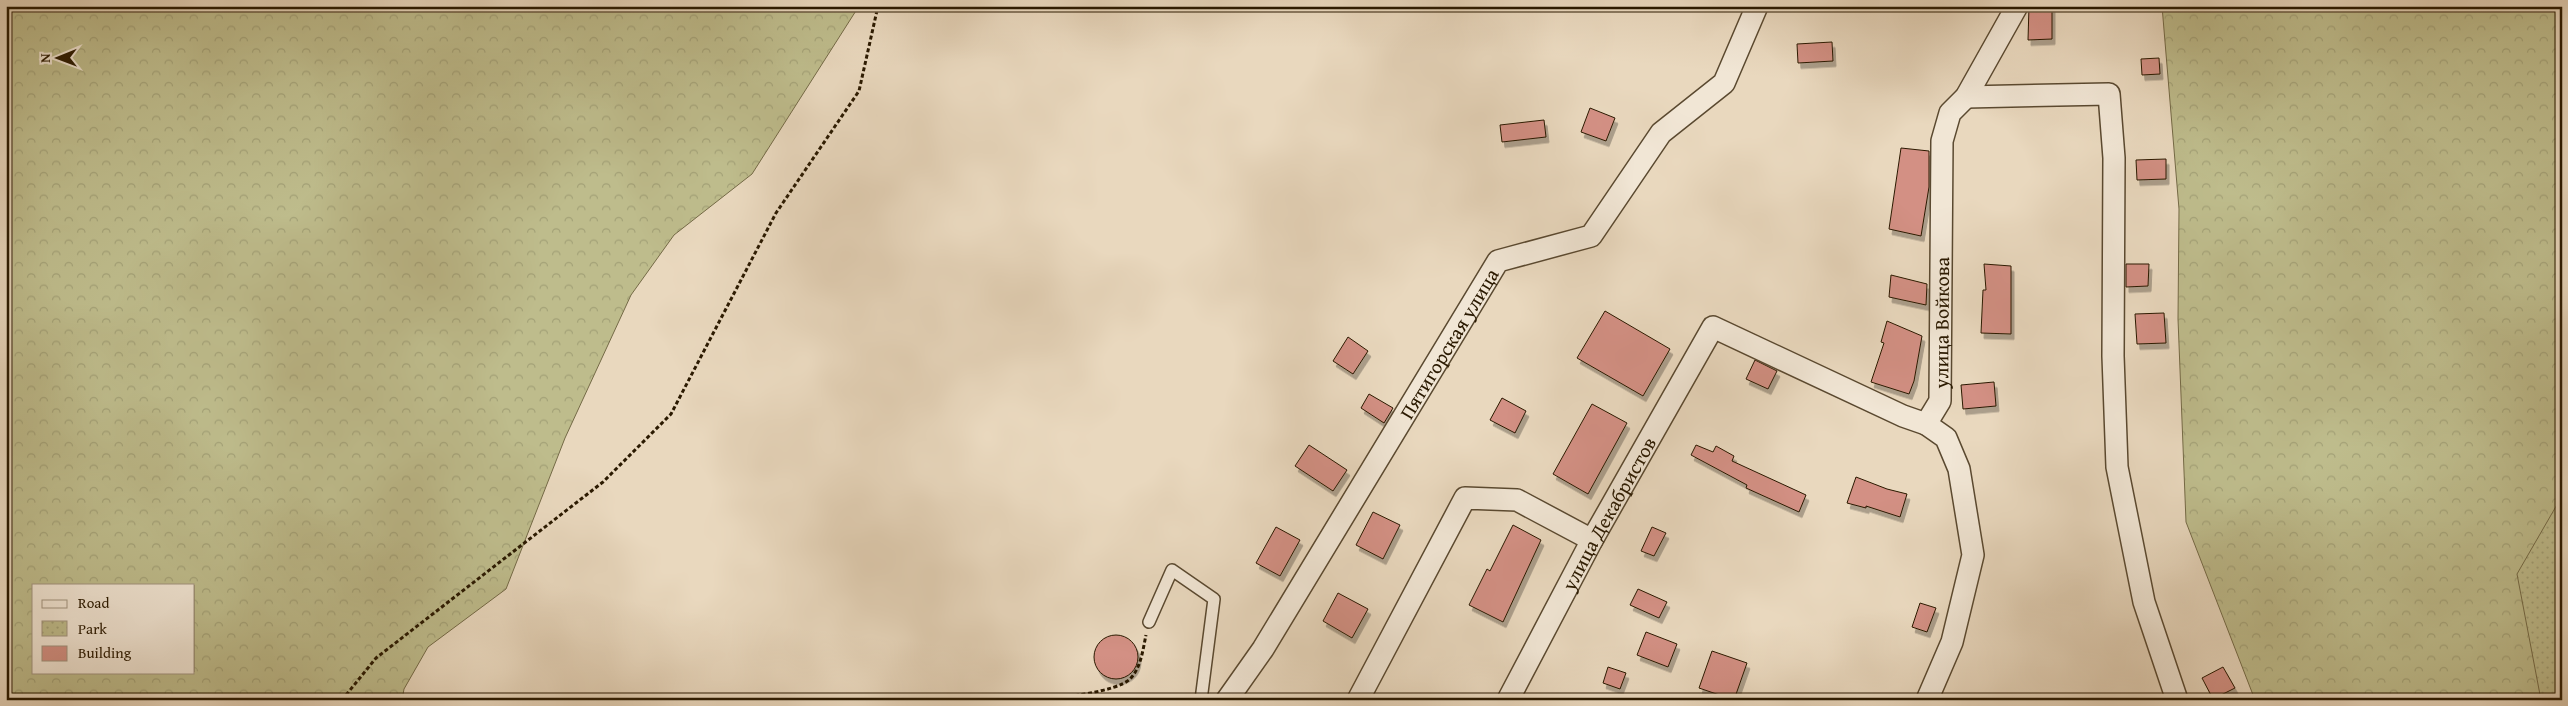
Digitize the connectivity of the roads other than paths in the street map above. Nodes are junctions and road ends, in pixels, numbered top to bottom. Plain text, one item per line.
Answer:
1 (1757, 6) edge
2 (2017, 6) edge
3 (1966, 97) junction
4 (1926, 424) junction
5 (1592, 540) junction
6 (1149, 622) road end
7 (1201, 700) edge
8 (1227, 700) edge
9 (1358, 700) edge
10 (1508, 700) edge
11 (1927, 700) edge
12 (2177, 700) edge

1 - 8 street, Пятигорская улица
2 - 3 street, улица Войкова
3 - 4 street, улица Войкова
3 - 12 street
4 - 5 street, улица Декабристов
4 - 11 street
5 - 9 street
5 - 10 street, улица Декабристов
6 - 7 lane

